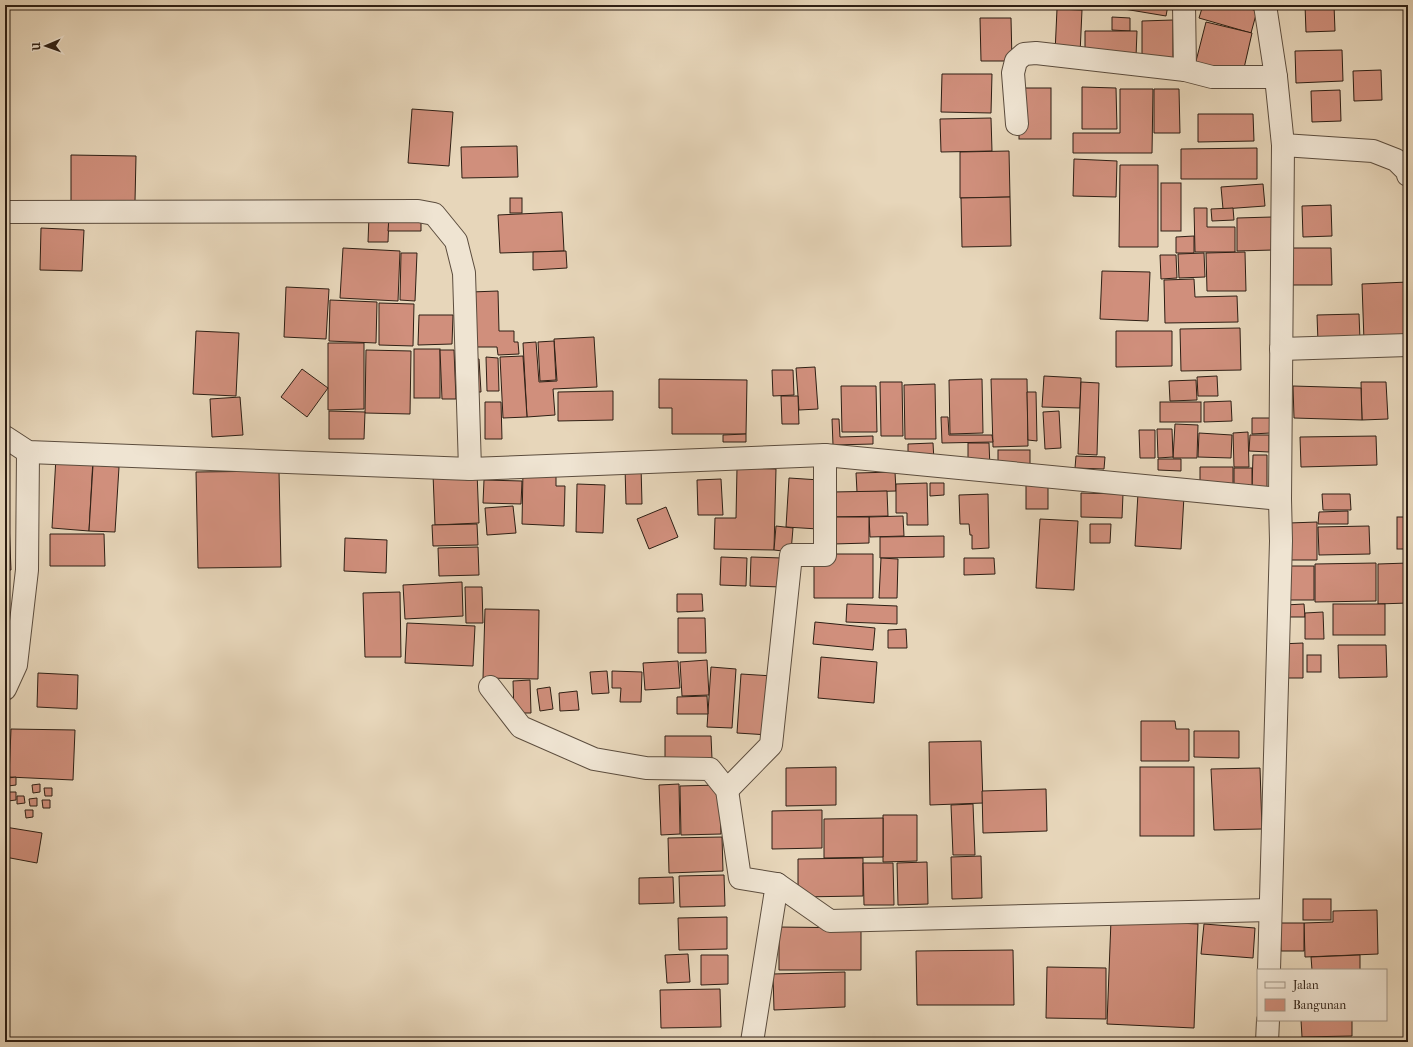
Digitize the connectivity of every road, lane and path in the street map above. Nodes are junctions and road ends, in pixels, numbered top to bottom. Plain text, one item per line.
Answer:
1 (1184, 5) edge
2 (1265, 5) edge
3 (1185, 70) junction
4 (1276, 77) junction
5 (1017, 124) dead end
6 (1283, 145) junction
7 (1408, 175) edge
8 (5, 212) edge
9 (1408, 344) edge
10 (1281, 348) junction
11 (5, 436) edge
12 (28, 452) junction
13 (825, 455) junction
14 (470, 469) junction
15 (1280, 499) junction
16 (490, 686) dead end
17 (5, 689) edge
18 (727, 790) junction
19 (777, 884) junction
20 (1270, 910) junction
21 (1269, 969) edge
22 (1268, 1021) edge
23 (752, 1042) edge
24 (1267, 1042) edge

1 - 3 street
2 - 4 street
3 - 4 street
3 - 5 street
4 - 6 street
6 - 7 street
6 - 10 street
8 - 14 street
9 - 10 street
10 - 15 street
11 - 12 street
12 - 14 street
12 - 17 street
13 - 14 street
13 - 15 street
13 - 18 street
15 - 20 street
16 - 18 street
18 - 19 street
19 - 20 street
19 - 23 street
20 - 21 street
22 - 24 street

